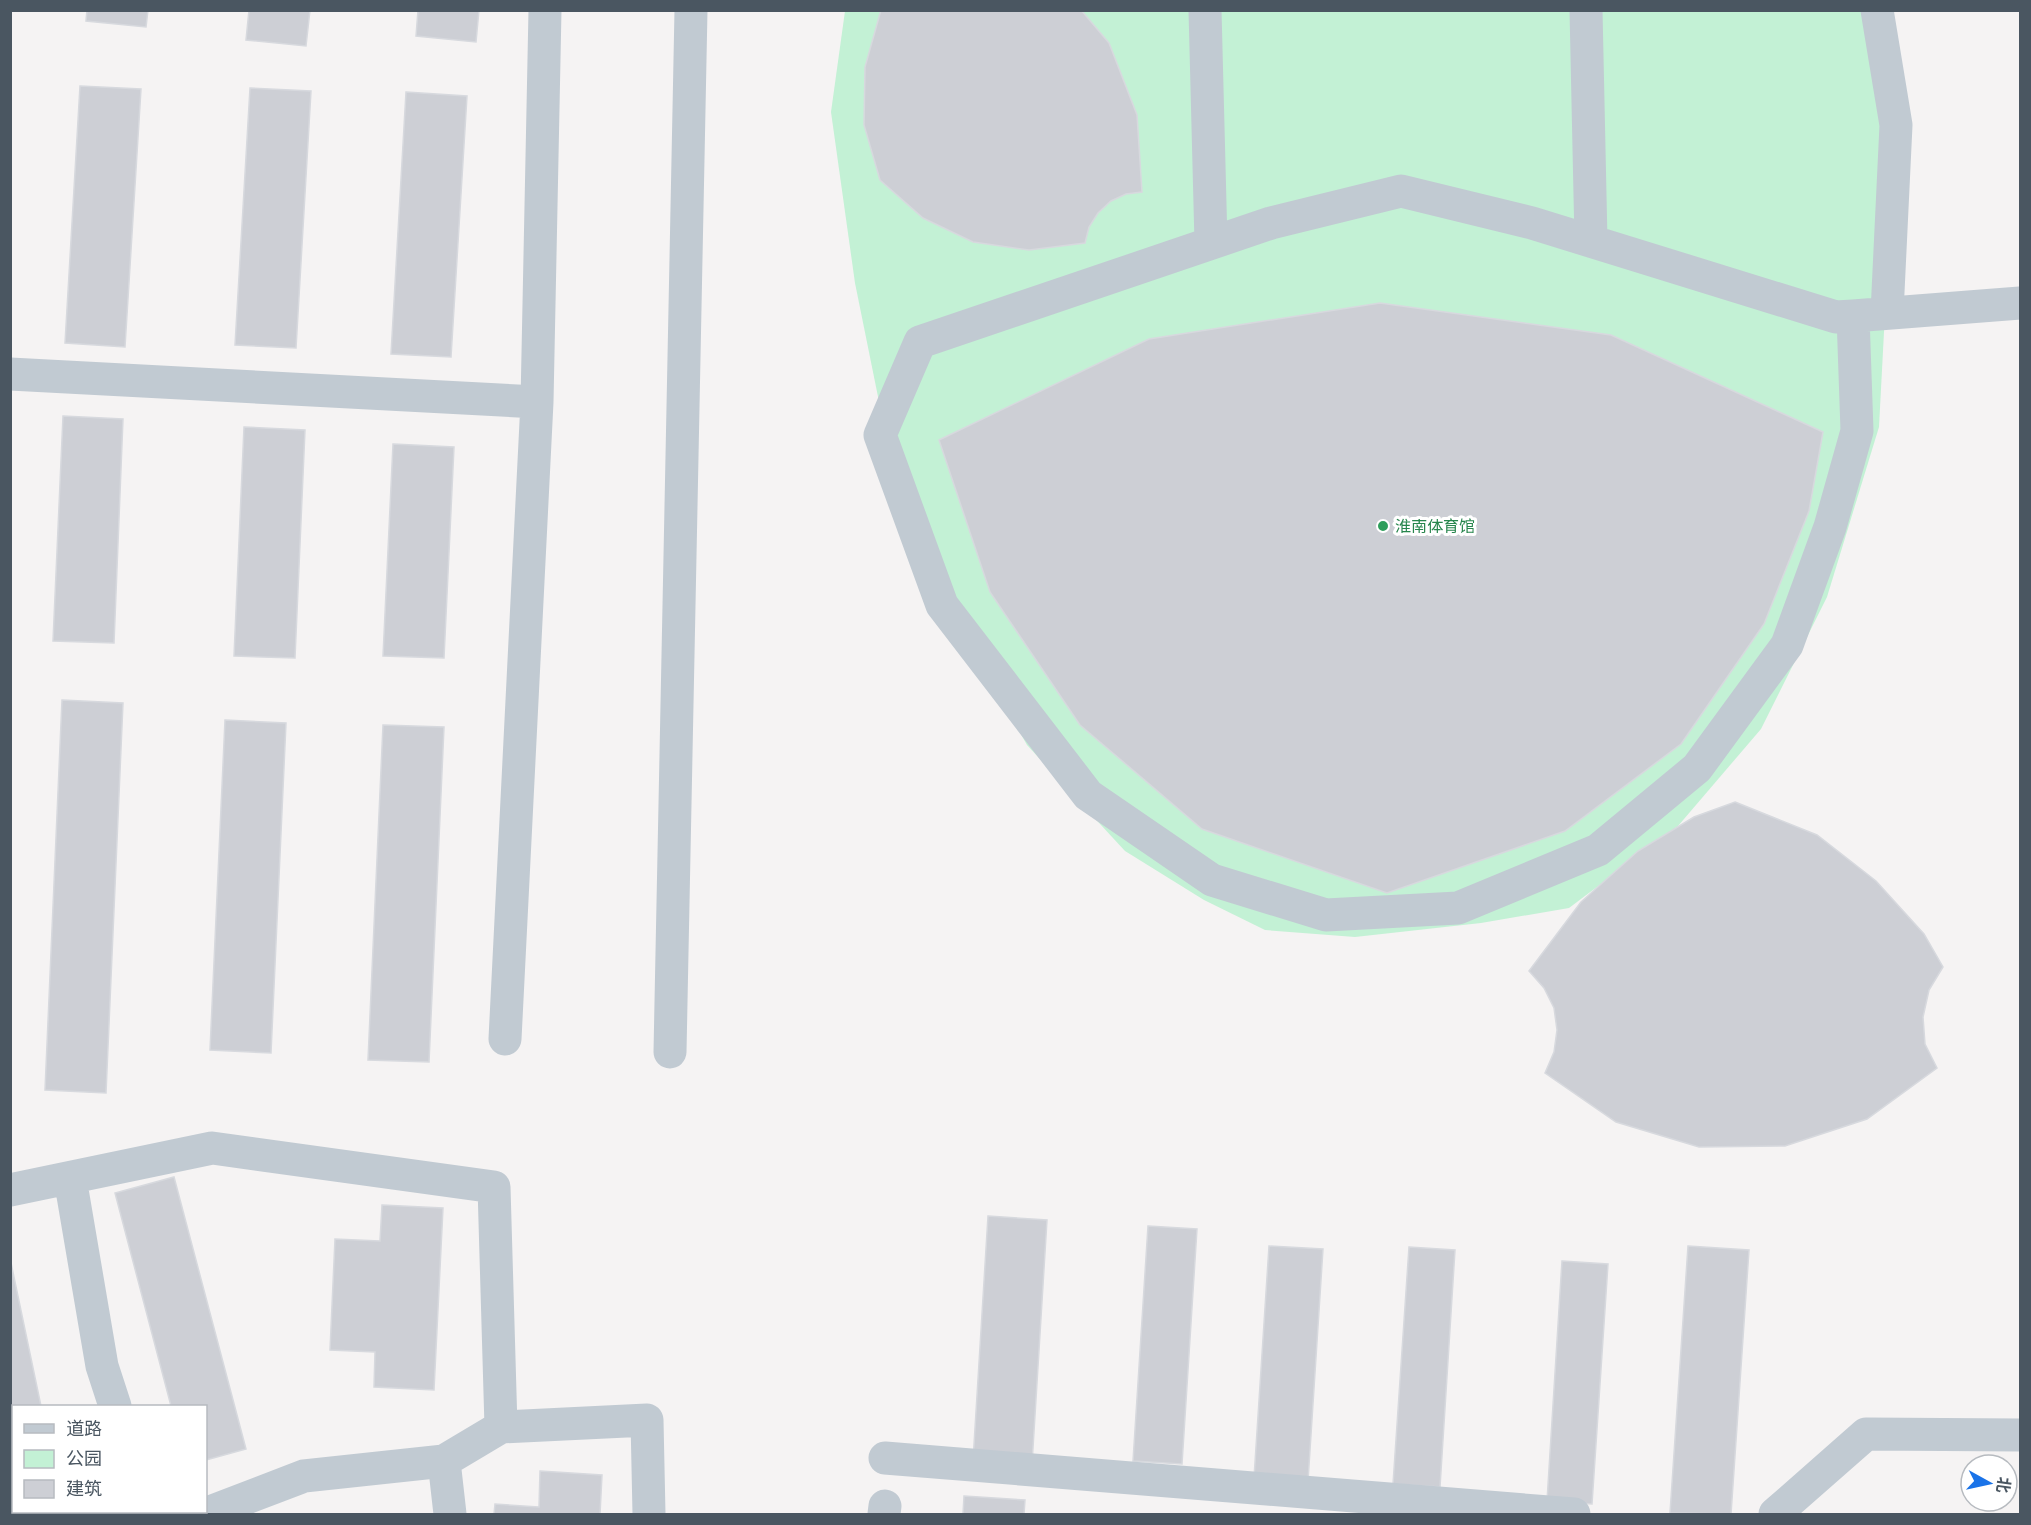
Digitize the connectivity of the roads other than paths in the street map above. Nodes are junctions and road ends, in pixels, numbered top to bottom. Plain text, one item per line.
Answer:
1 (545, 10) edge
2 (691, 10) edge
3 (1205, 10) edge
4 (1586, 10) edge
5 (1877, 10) edge
6 (1591, 241) junction
7 (1211, 243) junction
8 (2020, 303) edge
9 (1887, 313) junction
10 (1852, 316) junction
11 (10, 374) edge
12 (537, 402) junction
13 (505, 1039) dead end
14 (670, 1052) dead end
15 (70, 1178) junction
16 (10, 1190) edge
17 (114, 1405) edge
18 (501, 1427) junction
19 (2020, 1435) edge
20 (885, 1458) dead end
21 (444, 1461) junction
22 (205, 1515) edge
23 (450, 1515) edge
24 (649, 1515) edge
25 (1574, 1515) edge
26 (1775, 1515) edge

1 - 12 street
2 - 14 street
3 - 7 street
4 - 6 street
5 - 9 street
6 - 7 street
6 - 10 street
7 - 10 street
8 - 9 street
9 - 10 street
11 - 12 street
12 - 13 street
15 - 16 street
15 - 17 street
15 - 18 street
18 - 21 street
18 - 24 street
19 - 26 street
20 - 25 street
21 - 22 street
21 - 23 street

